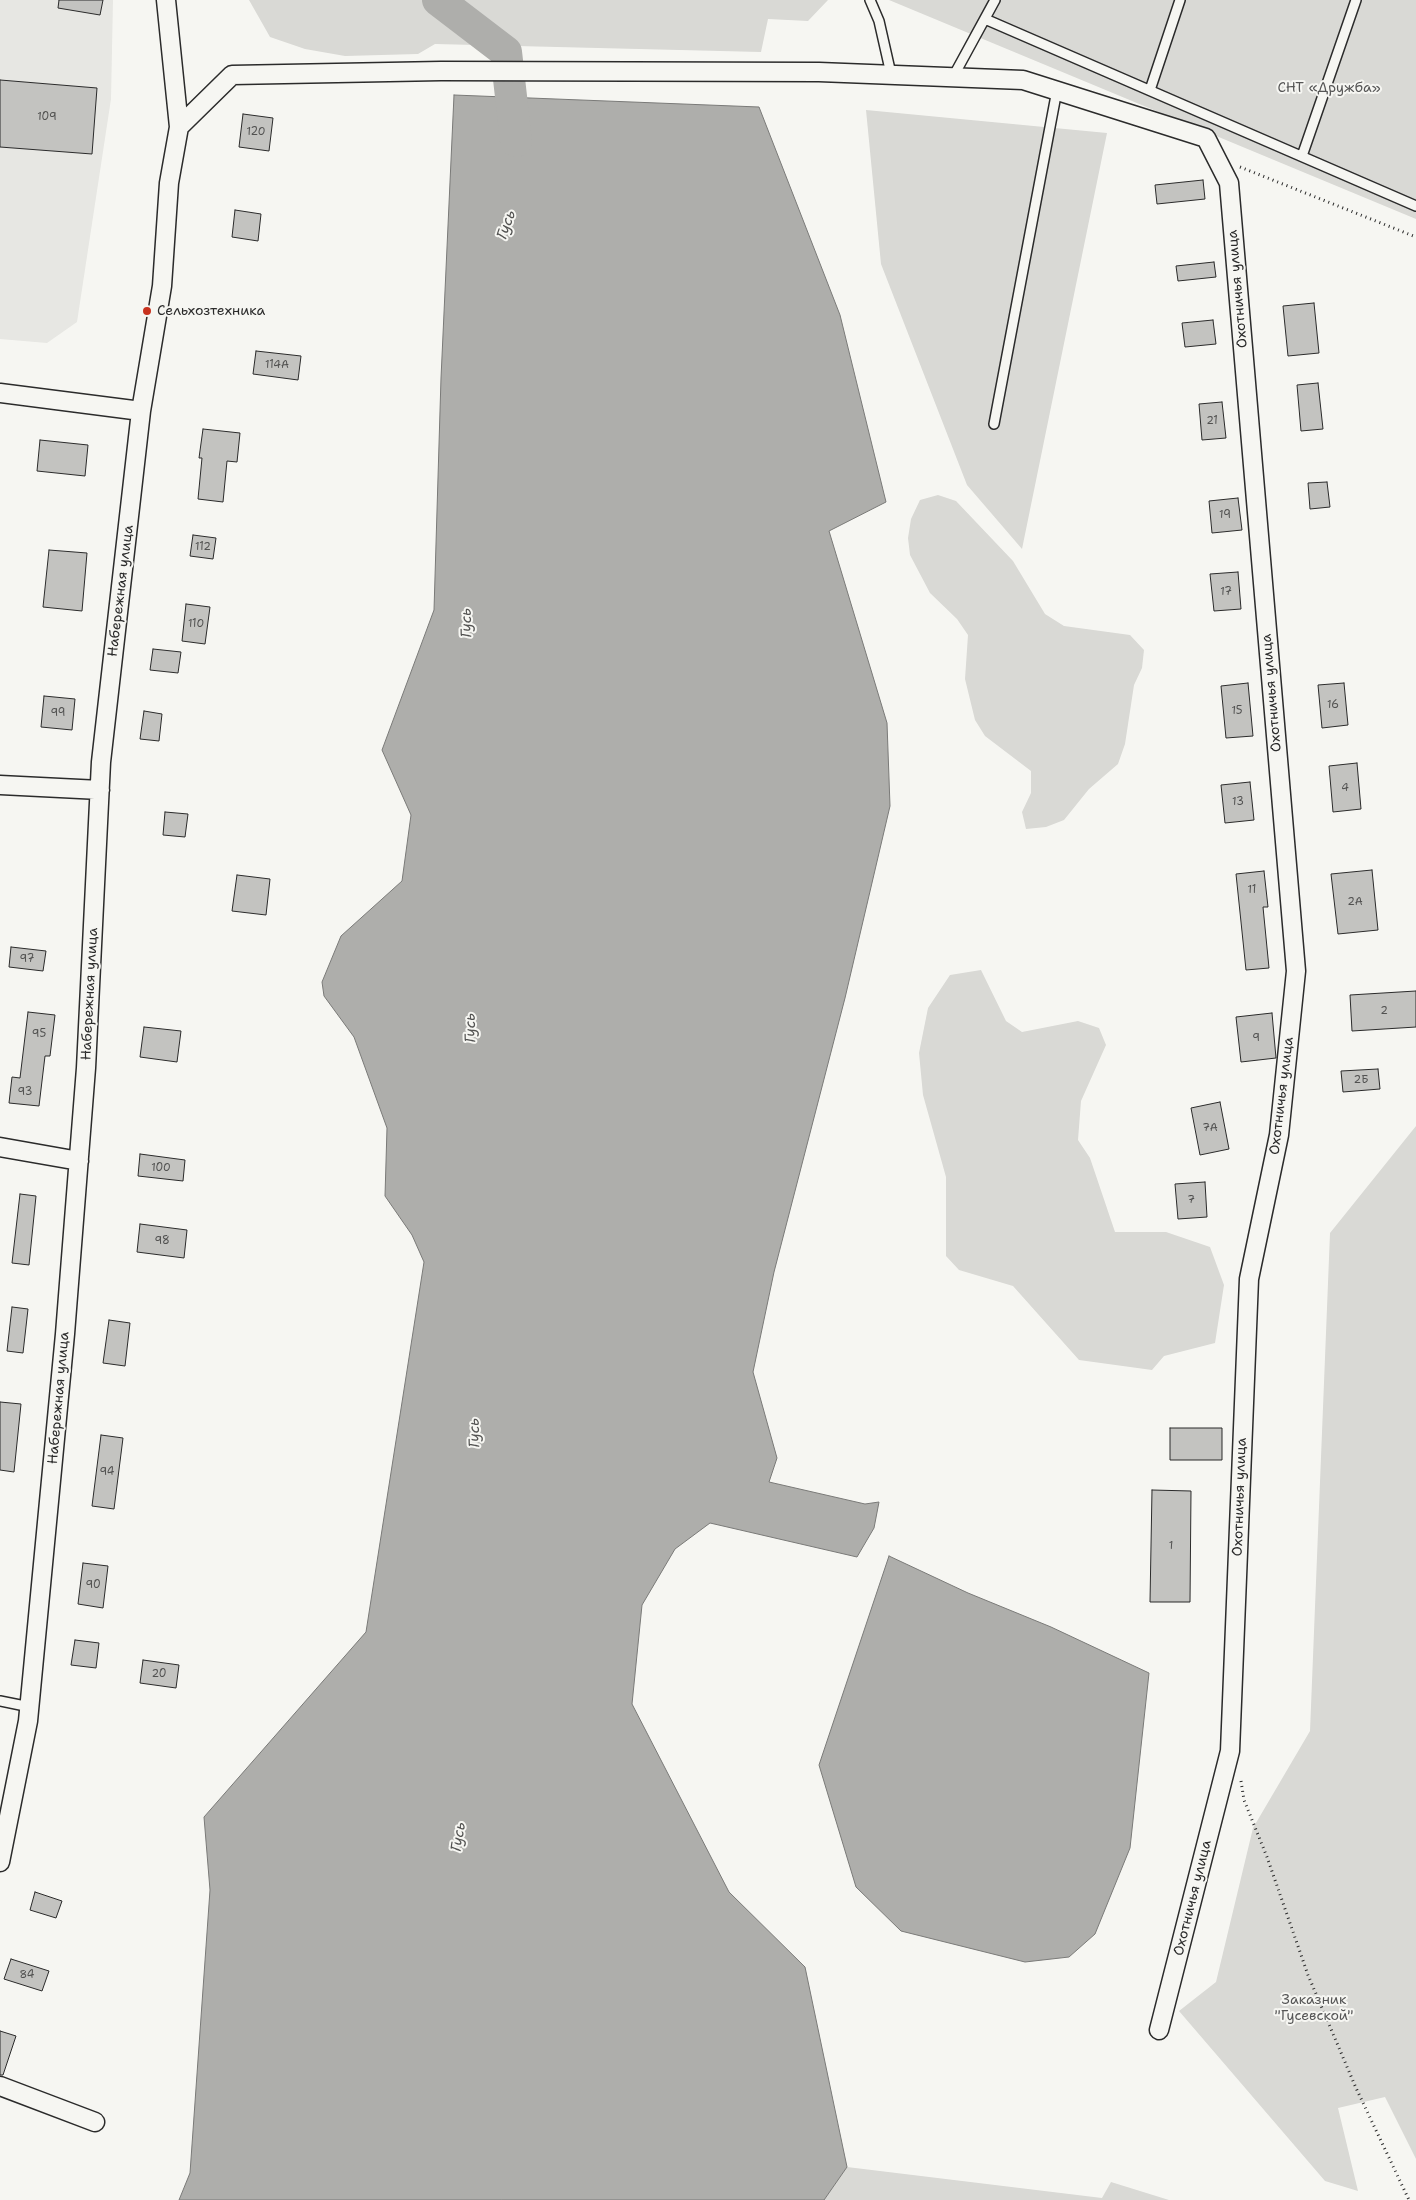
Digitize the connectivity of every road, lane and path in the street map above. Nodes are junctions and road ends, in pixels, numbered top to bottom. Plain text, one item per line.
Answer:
1 (166, 0) edge
2 (870, 0) edge
3 (995, 0) edge
4 (1180, 0) edge
5 (1356, 0) edge
6 (985, 19) junction
7 (892, 74) junction
8 (953, 77) junction
9 (1056, 90) junction
10 (1150, 90) junction
11 (179, 127) junction
12 (1302, 156) junction
13 (1216, 157) junction
14 (1416, 206) edge
15 (1416, 237) edge
16 (0, 393) edge
17 (141, 411) junction
18 (994, 424) dead end
19 (0, 785) edge
20 (100, 790) junction
21 (0, 1147) edge
22 (79, 1161) junction
23 (0, 1701) edge
24 (30, 1708) junction
25 (1239, 1773) dead end
26 (3, 1831) edge
27 (0, 1862) edge
28 (1159, 2030) dead end
29 (0, 2086) edge
30 (95, 2122) dead end
31 (1409, 2200) edge

1 - 11 street, Набережная улица
2 - 7 lane
3 - 6 lane
4 - 10 lane
5 - 12 lane
6 - 8 lane
6 - 10 lane
7 - 8 street
7 - 11 street
8 - 9 street
9 - 13 street
9 - 18 lane
10 - 12 lane
11 - 17 street, Набережная улица
12 - 14 lane
13 - 15 path
13 - 28 street, Охотничья улица
16 - 17 street
17 - 20 street, Набережная улица
19 - 20 street
20 - 22 street, Набережная улица
21 - 22 street
22 - 24 street, Набережная улица
23 - 24 lane
24 - 26 street, Набережная улица
25 - 31 path
26 - 27 street, Набережная улица
29 - 30 street

